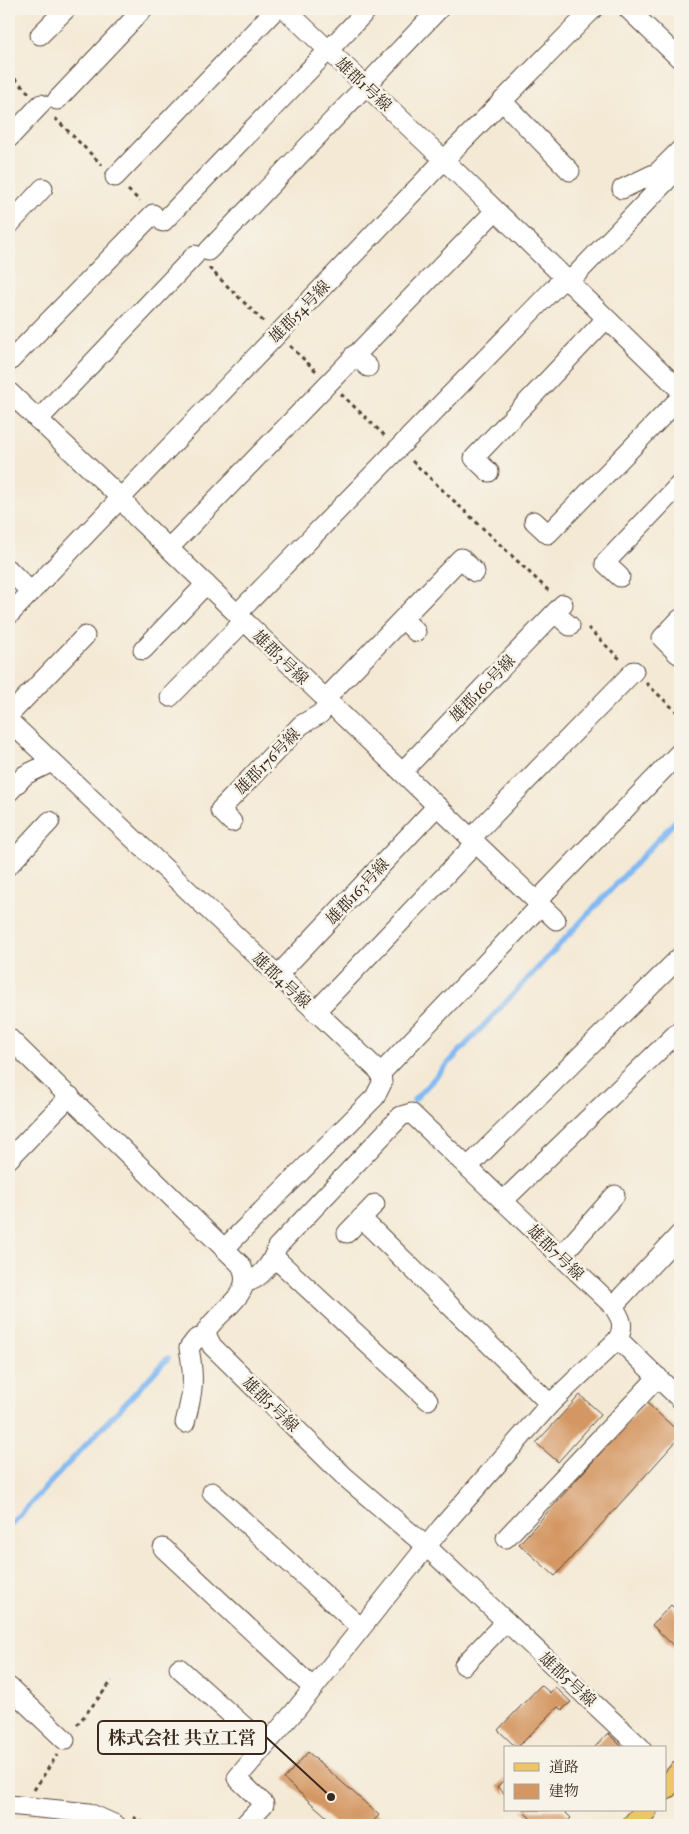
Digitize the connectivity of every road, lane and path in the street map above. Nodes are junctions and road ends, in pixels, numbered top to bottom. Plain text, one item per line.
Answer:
1 (66, 9) edge
2 (143, 9) edge
3 (284, 9) edge
4 (368, 9) edge
5 (439, 9) edge
6 (593, 9) edge
7 (628, 9) edge
8 (40, 35) dead end
9 (328, 50) junction
10 (680, 59) edge
11 (365, 85) junction
12 (502, 101) junction
13 (9, 138) edge
14 (680, 150) edge
15 (444, 160) junction
16 (570, 171) dead end
17 (115, 177) dead end
18 (671, 185) dead end
19 (43, 188) dead end
20 (622, 189) dead end
21 (495, 210) junction
22 (9, 224) edge
23 (566, 281) junction
24 (606, 319) junction
25 (9, 362) edge
26 (680, 390) edge
27 (9, 392) edge
28 (680, 398) edge
29 (38, 420) junction
30 (489, 472) dead end
31 (680, 484) edge
32 (122, 498) junction
33 (534, 522) dead end
34 (169, 548) junction
35 (9, 570) edge
36 (475, 572) dead end
37 (620, 577) dead end
38 (206, 584) junction
39 (31, 592) junction
40 (9, 615) edge
41 (240, 617) junction
42 (680, 619) edge
43 (570, 626) dead end
44 (85, 636) dead end
45 (143, 650) dead end
46 (678, 654) dead end
47 (634, 671) dead end
48 (170, 697) dead end
49 (328, 701) junction
50 (9, 715) edge
51 (9, 721) edge
52 (680, 752) edge
53 (52, 762) junction
54 (402, 772) junction
55 (9, 792) edge
56 (437, 806) junction
57 (50, 821) dead end
58 (232, 822) dead end
59 (474, 841) junction
60 (9, 865) edge
61 (539, 903) junction
62 (556, 920) dead end
63 (680, 957) edge
64 (277, 976) junction
65 (316, 1012) junction
66 (680, 1030) edge
67 (9, 1038) edge
68 (380, 1073) junction
69 (70, 1096) junction
70 (9, 1159) edge
71 (468, 1167) junction
72 (615, 1196) dead end
73 (503, 1201) junction
74 (375, 1204) dead end
75 (361, 1218) junction
76 (347, 1233) dead end
77 (680, 1234) edge
78 (224, 1249) junction
79 (561, 1256) junction
80 (274, 1257) junction
81 (246, 1282) junction
82 (613, 1306) junction
83 (206, 1336) junction
84 (618, 1339) junction
85 (658, 1377) junction
86 (680, 1399) edge
87 (428, 1400) dead end
88 (550, 1404) junction
89 (185, 1423) dead end
90 (212, 1492) dead end
91 (506, 1538) dead end
92 (427, 1547) junction
93 (163, 1548) dead end
94 (506, 1621) junction
95 (361, 1628) junction
96 (464, 1665) dead end
97 (179, 1668) dead end
98 (9, 1687) edge
99 (313, 1688) junction
100 (65, 1740) dead end
101 (266, 1745) junction
102 (639, 1746) edge
103 (9, 1805) edge
104 (644, 1812) edge
105 (116, 1825) edge
106 (244, 1825) edge
107 (633, 1825) edge

1 - 8 street
2 - 13 street
3 - 9 street, 雄郡1号線
3 - 17 street
4 - 9 street
5 - 11 street
6 - 12 street, 雄郡54号線
7 - 10 street
9 - 11 street, 雄郡1号線
9 - 25 street
11 - 15 street, 雄郡1号線
11 - 29 street
12 - 15 street, 雄郡54号線
12 - 16 street
14 - 20 street
15 - 21 street, 雄郡1号線
15 - 32 street, 雄郡54号線
18 - 23 street
19 - 22 street
21 - 23 street, 雄郡1号線
21 - 34 street
23 - 24 street, 雄郡1号線
23 - 41 street
24 - 26 street, 雄郡1号線
24 - 30 street
27 - 29 street, 雄郡3号線
28 - 33 street
29 - 32 street, 雄郡3号線
31 - 37 street
32 - 34 street, 雄郡3号線
32 - 39 street, 雄郡54号線
34 - 38 street, 雄郡3号線
35 - 39 street
36 - 49 street
38 - 41 street, 雄郡3号線
38 - 45 street
39 - 40 street, 雄郡54号線
41 - 48 street
41 - 49 street, 雄郡3号線
42 - 46 street
43 - 54 street, 雄郡160号線
44 - 50 street
47 - 59 street
49 - 54 street, 雄郡3号線
49 - 58 street, 雄郡176号線
51 - 53 street, 雄郡4号線
52 - 61 street
53 - 55 street
53 - 64 street, 雄郡4号線
54 - 56 street, 雄郡3号線
56 - 59 street, 雄郡3号線
56 - 64 street, 雄郡163号線
57 - 60 street
59 - 61 street, 雄郡3号線
59 - 65 street
61 - 62 street, 雄郡3号線
61 - 68 street
63 - 71 street
64 - 65 street, 雄郡4号線
65 - 68 street, 雄郡4号線
66 - 73 street
67 - 69 street
68 - 78 street
69 - 70 street
69 - 78 street
71 - 73 street, 雄郡7号線
71 - 80 street, 雄郡7号線
72 - 79 street
73 - 79 street, 雄郡7号線
74 - 75 street
75 - 76 street
75 - 88 street
77 - 82 street
78 - 81 street
79 - 82 street, 雄郡7号線
80 - 81 street
80 - 87 street
81 - 83 street
82 - 84 street, 雄郡7号線
83 - 89 street
83 - 92 street, 雄郡5号線
84 - 85 street
84 - 88 street
85 - 86 street
85 - 91 street
88 - 92 street
90 - 95 street
92 - 94 street, 雄郡5号線
92 - 95 street
93 - 99 street
94 - 96 street
94 - 102 street, 雄郡5号線
95 - 99 street
97 - 101 street
98 - 100 street
99 - 101 street
101 - 106 street
103 - 105 street
104 - 107 main road

